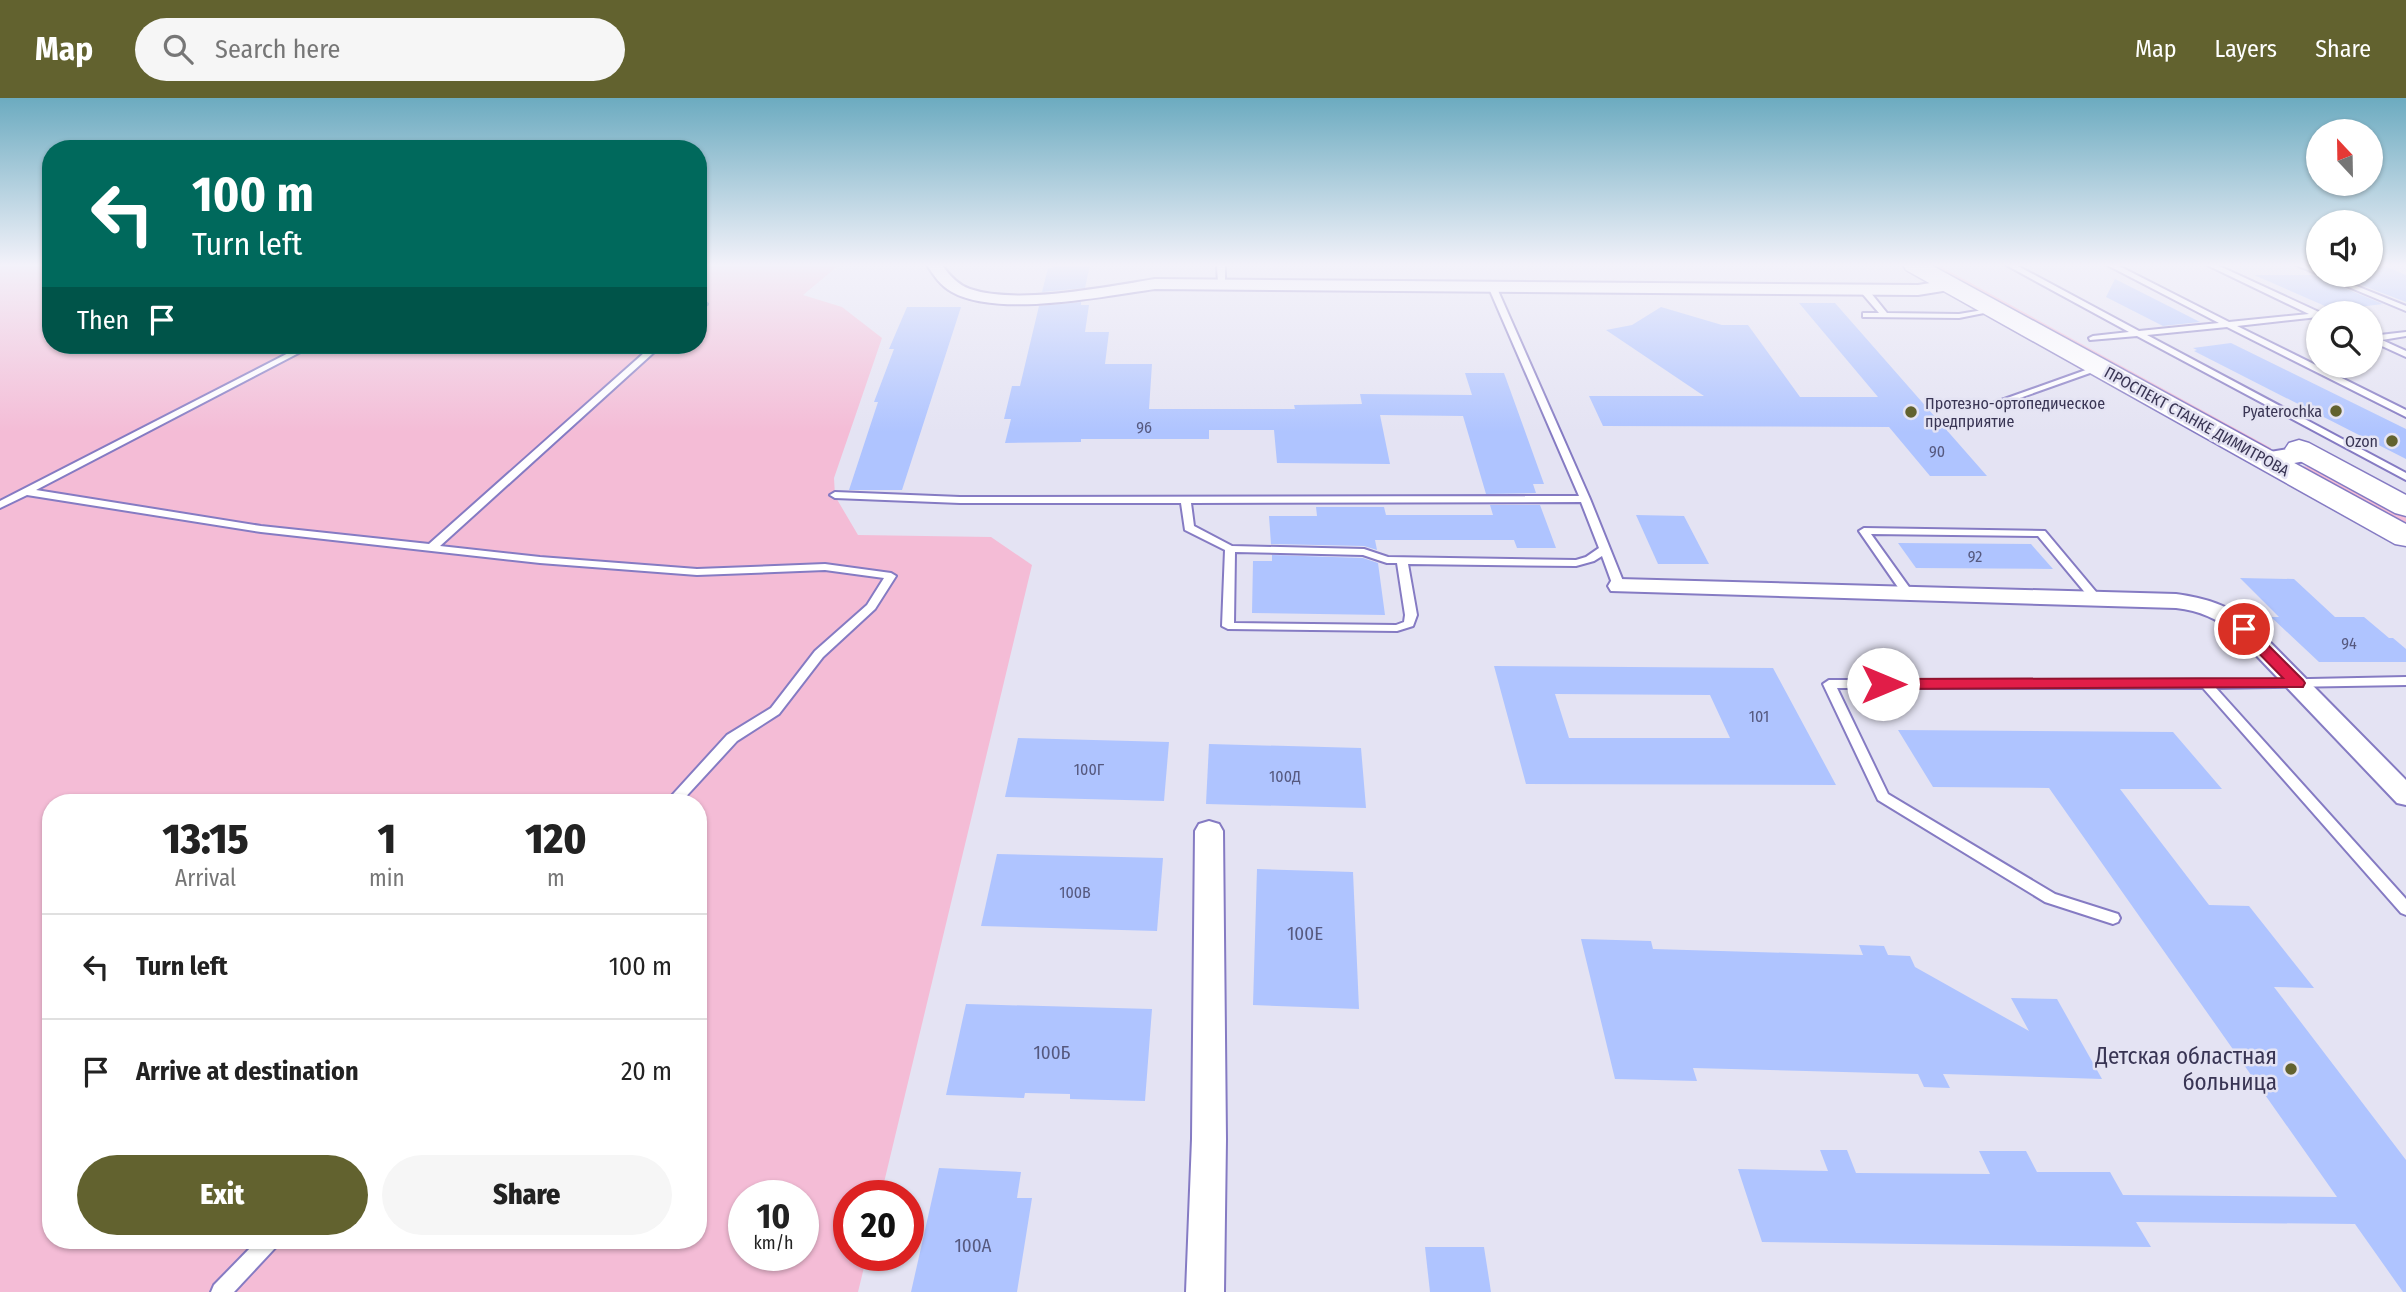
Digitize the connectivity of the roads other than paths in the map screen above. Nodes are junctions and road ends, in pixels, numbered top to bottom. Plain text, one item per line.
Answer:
1 (1507, 321) edge
2 (2014, 321) edge
3 (2055, 321) edge
4 (2117, 321) edge
5 (2222, 321) edge
6 (2268, 321) edge
7 (2230, 325) junction
8 (2141, 333) junction
9 (2406, 334) edge
10 (2383, 337) edge
11 (2093, 338) junction
12 (2383, 343) edge
13 (293, 354) edge
14 (648, 354) edge
15 (2406, 354) edge
16 (2100, 368) junction
17 (1997, 403) dead end
18 (2406, 414) edge
19 (2308, 454) junction
20 (2267, 460) junction
21 (2406, 477) edge
22 (27, 492) junction
23 (835, 495) dead end
24 (1585, 499) junction
25 (1186, 500) junction
26 (0, 505) edge
27 (2406, 507) edge
28 (2406, 537) edge
29 (432, 547) junction
30 (1230, 549) junction
31 (1605, 549) junction
32 (1402, 561) junction
33 (1619, 586) joint
34 (1908, 594) junction
35 (2096, 599) junction
36 (2406, 681) edge
37 (2297, 683) junction
38 (2206, 684) junction
39 (680, 794) edge
40 (2406, 796) edge
41 (1209, 831) dead end
42 (2406, 909) edge
43 (2113, 918) dead end
44 (262, 1249) edge
45 (222, 1292) edge
46 (1205, 1292) edge

1 - 24 lane
2 - 16 main road, ПРОСПЕКТ СТАНКЕ ДИМИТРОВА
3 - 11 main road, ПРОСПЕКТ СТАНКЕ ДИМИТРОВА
4 - 8 lane
5 - 7 lane
6 - 7 lane
7 - 8 lane
7 - 18 lane
8 - 11 lane
8 - 21 lane
9 - 10 lane
11 - 19 main road, ПРОСПЕКТ СТАНКЕ ДИМИТРОВА
12 - 15 lane
13 - 22 lane
14 - 29 lane
16 - 17 lane
16 - 20 main road, ПРОСПЕКТ СТАНКЕ ДИМИТРОВА
19 - 20 main road
19 - 27 main road, ПРОСПЕКТ СТАНКЕ ДИМИТРОВА
20 - 28 main road, ПРОСПЕКТ СТАНКЕ ДИМИТРОВА
22 - 26 lane
22 - 29 lane
23 - 25 lane
24 - 25 lane
24 - 31 lane
25 - 30 lane
29 - 39 lane
30 - 32 lane
30 - 32 lane
31 - 32 lane
31 - 33 lane
33 - 34 street
34 - 35 street
34 - 35 lane
35 - 37 street
36 - 37 lane
37 - 38 lane
37 - 40 street
38 - 42 lane
38 - 43 lane
41 - 46 street
44 - 45 lane

